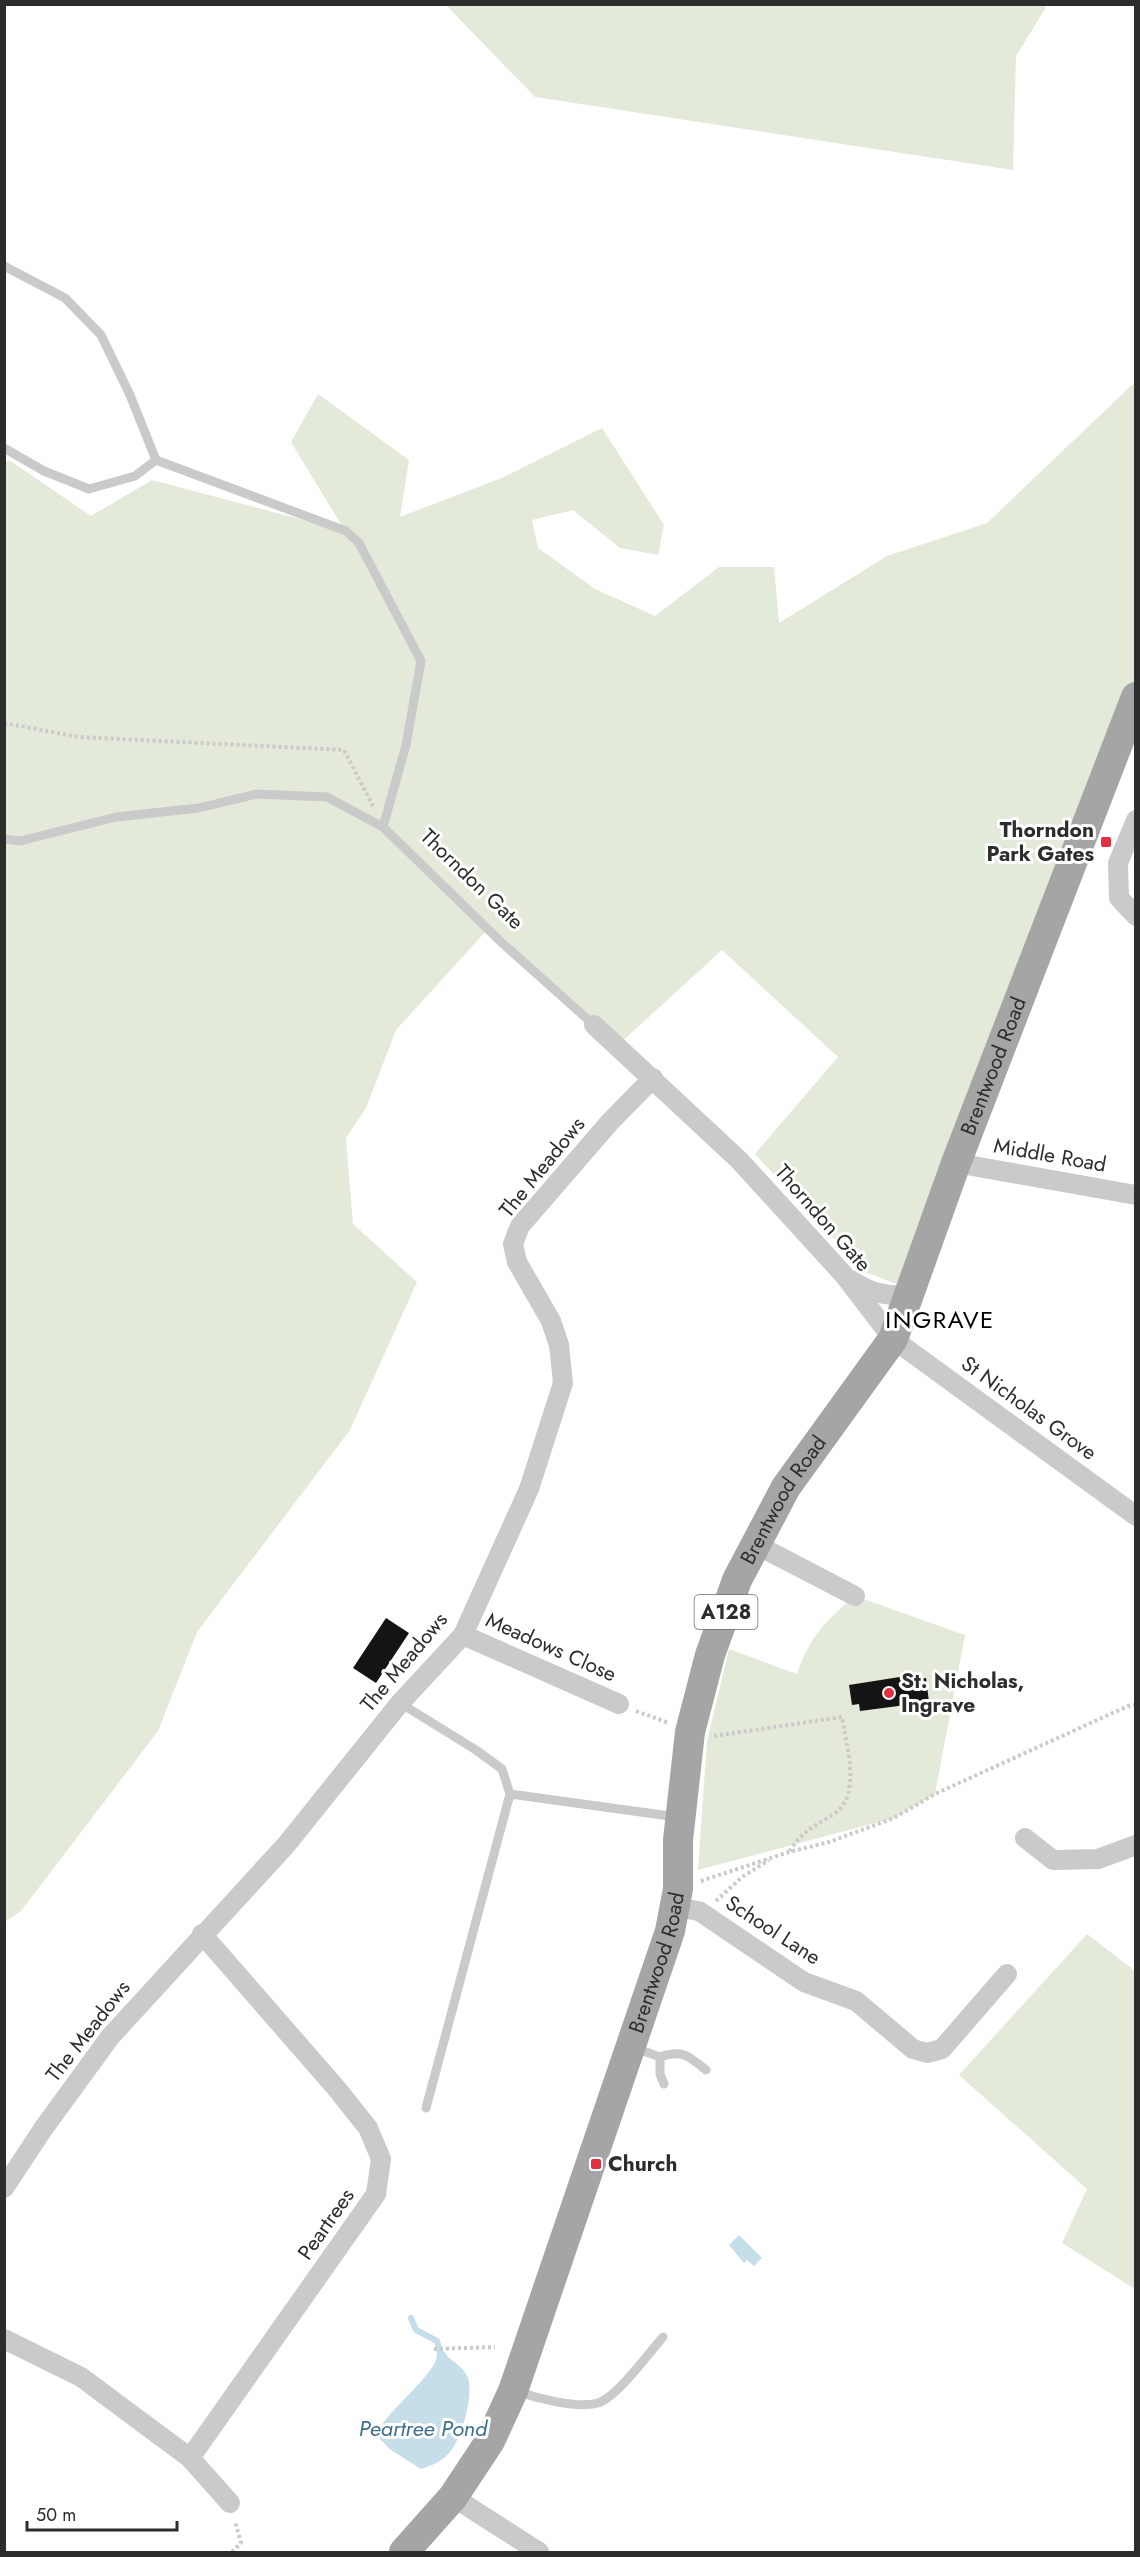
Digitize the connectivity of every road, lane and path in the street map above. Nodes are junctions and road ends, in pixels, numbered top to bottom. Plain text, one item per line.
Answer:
1 (4, 266) edge
2 (4, 448) edge
3 (156, 460) junction
4 (1136, 697) edge
5 (4, 723) edge
6 (1136, 820) edge
7 (383, 827) junction
8 (4, 838) edge
9 (1136, 916) edge
10 (594, 1025) joint
11 (652, 1078) junction
12 (957, 1163) junction
13 (1136, 1195) edge
14 (844, 1275) junction
15 (910, 1294) junction
16 (893, 1340) junction
17 (1136, 1516) edge
18 (755, 1544) junction
19 (855, 1596) dead end
20 (463, 1635) junction
21 (400, 1703) junction
22 (619, 1704) joint
23 (1136, 1705) edge
24 (690, 1736) junction
25 (510, 1794) junction
26 (680, 1817) junction
27 (1025, 1838) dead end
28 (1136, 1845) edge
29 (789, 1852) junction
30 (676, 1898) junction
31 (706, 1915) junction
32 (202, 1934) junction
33 (1007, 1974) dead end
34 (646, 2052) junction
35 (706, 2070) dead end
36 (664, 2084) dead end
37 (426, 2109) dead end
38 (4, 2188) edge
39 (663, 2337) dead end
40 (4, 2339) edge
41 (495, 2347) dead end
42 (434, 2349) dead end
43 (513, 2391) junction
44 (190, 2458) junction
45 (453, 2497) junction
46 (230, 2502) joint
47 (232, 2553) edge
48 (404, 2553) edge
49 (539, 2553) edge

1 - 3 lane
2 - 3 lane
3 - 7 lane
4 - 12 main road, Brentwood Road / A128
5 - 7 path
6 - 9 street
7 - 8 lane, Thorndon Gate
7 - 10 lane, Thorndon Gate
10 - 11 street, Thorndon Gate
11 - 14 street, Thorndon Gate
11 - 20 street, The Meadows
12 - 13 street, Middle Road
12 - 15 main road, Brentwood Road / A128
14 - 15 street
14 - 16 street, Thorndon Gate
15 - 16 main road, Brentwood Road / A128
16 - 17 street, St Nicholas Grove
16 - 18 main road, Brentwood Road / A128
18 - 19 street
18 - 24 main road, Brentwood Road / A128
20 - 21 street, The Meadows
20 - 22 street, Meadows Close
21 - 25 lane
21 - 32 street, The Meadows
22 - 24 path
23 - 29 path
24 - 26 main road, Brentwood Road / A128
24 - 29 path
25 - 26 lane
25 - 37 lane
26 - 30 main road, Brentwood Road / A128
27 - 28 street
29 - 30 path
29 - 31 path
30 - 31 street, School Lane
30 - 34 main road, Brentwood Road / A128
31 - 33 street, School Lane
32 - 38 street, The Meadows
32 - 44 street, Peartrees
34 - 35 lane
34 - 36 lane
34 - 43 main road, Brentwood Road / A128
39 - 43 lane
40 - 44 street
41 - 42 path
43 - 45 main road, Brentwood Road / A128
44 - 46 street
45 - 48 main road, Brentwood Road / A128
45 - 49 street
46 - 47 path

